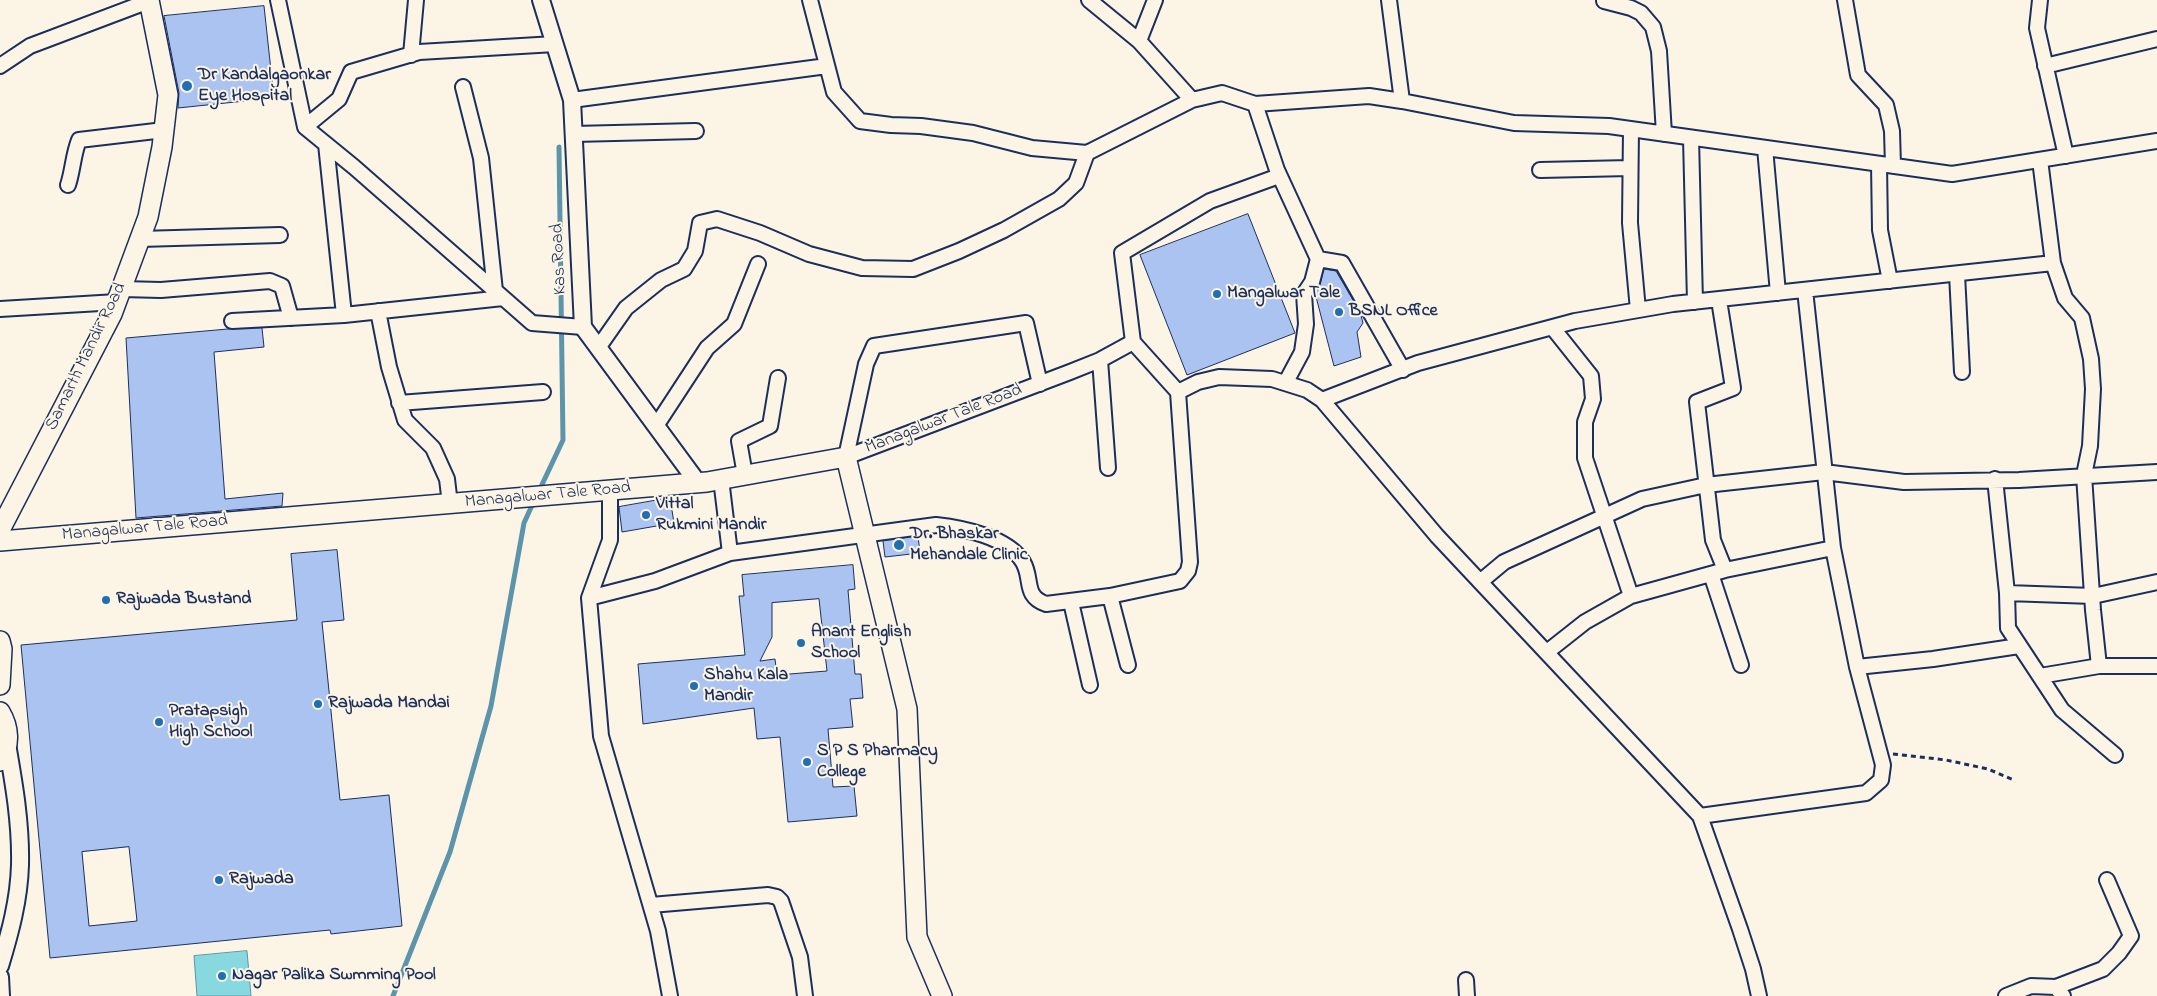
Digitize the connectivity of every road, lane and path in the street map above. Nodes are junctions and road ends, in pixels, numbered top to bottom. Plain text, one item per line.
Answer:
1 (149, 0) edge
2 (278, 0) edge
3 (416, 0) edge
4 (542, 0) edge
5 (810, 0) edge
6 (1089, 0) edge
7 (1155, 0) edge
8 (1389, 0) edge
9 (1846, 0) edge
10 (2040, 0) edge
11 (1604, 1) edge
12 (2157, 40) edge
13 (1139, 41) junction
14 (555, 44) junction
15 (411, 54) junction
16 (0, 66) edge
17 (827, 66) junction
18 (2046, 66) junction
19 (463, 87) dead end
20 (572, 100) junction
21 (1192, 100) junction
22 (1402, 101) junction
23 (1255, 104) junction
24 (305, 127) junction
25 (164, 130) junction
26 (1631, 130) junction
27 (696, 131) dead end
28 (574, 134) junction
29 (1664, 134) junction
30 (1691, 138) junction
31 (2157, 141) edge
32 (326, 144) junction
33 (1765, 148) junction
34 (1087, 153) junction
35 (2066, 156) junction
36 (2040, 160) junction
37 (1886, 165) junction
38 (1630, 168) junction
39 (1277, 170) junction
40 (1540, 170) dead end
41 (68, 185) dead end
42 (280, 235) dead end
43 (140, 240) junction
44 (1318, 259) junction
45 (2053, 263) junction
46 (758, 264) dead end
47 (1957, 274) junction
48 (1890, 281) junction
49 (1805, 290) junction
50 (1778, 293) junction
51 (499, 294) junction
52 (119, 295) junction
53 (1719, 300) junction
54 (1695, 302) junction
55 (0, 309) edge
56 (1638, 310) junction
57 (378, 311) junction
58 (344, 314) junction
59 (291, 318) junction
60 (232, 321) dead end
61 (583, 327) junction
62 (1552, 328) junction
63 (1133, 342) junction
64 (598, 348) junction
65 (1100, 360) junction
66 (1403, 370) junction
67 (1962, 372) dead end
68 (778, 378) dead end
69 (1286, 382) junction
70 (1040, 384) junction
71 (543, 392) dead end
72 (1178, 392) junction
73 (1322, 400) junction
74 (399, 403) junction
75 (656, 426) junction
76 (846, 457) junction
77 (1108, 468) dead end
78 (1824, 472) junction
79 (2157, 472) edge
80 (745, 475) junction
81 (2084, 475) junction
82 (721, 479) junction
83 (1996, 479) junction
84 (698, 483) junction
85 (1706, 485) junction
86 (610, 491) junction
87 (450, 504) junction
88 (1605, 517) junction
89 (1, 528) edge
90 (864, 534) junction
91 (1833, 548) junction
92 (730, 553) junction
93 (1725, 570) junction
94 (1711, 574) junction
95 (1480, 582) junction
96 (2157, 582) edge
97 (2007, 593) junction
98 (1110, 596) junction
99 (1632, 596) junction
100 (2093, 596) junction
101 (589, 598) junction
102 (1071, 602) junction
103 (0, 641) edge
104 (2019, 646) junction
105 (1547, 652) junction
106 (1741, 665) dead end
107 (1128, 666) dead end
108 (2099, 666) junction
109 (2157, 666) edge
110 (1857, 667) junction
111 (2040, 676) junction
112 (0, 685) edge
113 (1090, 685) dead end
114 (0, 712) edge
115 (4, 752) edge
116 (1880, 753) junction
117 (2114, 755) dead end
118 (2014, 780) dead end
119 (1700, 816) junction
120 (2107, 880) dead end
121 (651, 906) junction
122 (0, 966) edge
123 (0, 977) edge
124 (1466, 980) dead end
125 (2059, 992) edge
126 (1, 996) edge
127 (670, 996) edge
128 (805, 996) edge
129 (937, 996) edge
130 (942, 996) edge
131 (1467, 996) edge
132 (1760, 996) edge
133 (2006, 996) edge

1 - 16 street
1 - 25 main road, Samarth Mandir Road
2 - 24 street
3 - 15 street
4 - 14 street, Kas Road
5 - 17 street
6 - 13 street
7 - 13 street
8 - 22 street
9 - 37 street
10 - 18 street
11 - 29 street
12 - 18 street
13 - 21 street
14 - 15 street
14 - 20 street, Kas Road
15 - 24 street
17 - 20 street
17 - 34 street
18 - 35 street
19 - 51 street
20 - 28 street, Kas Road
21 - 23 street
21 - 34 street
22 - 23 street
22 - 26 street
23 - 39 street
24 - 32 street
25 - 41 street
25 - 43 main road, Samarth Mandir Road
26 - 29 street
26 - 38 street
27 - 28 street
28 - 61 street, Kas Road
29 - 30 street
30 - 33 street
30 - 54 street
31 - 35 street
32 - 51 street
32 - 58 street
33 - 37 street
33 - 50 street
34 - 64 street
35 - 36 street
36 - 37 street
36 - 45 street
37 - 48 street
38 - 40 street
38 - 56 street
39 - 44 street
39 - 63 street
42 - 43 street
43 - 52 main road, Samarth Mandir Road
44 - 66 street
44 - 69 street
45 - 47 street
45 - 81 street
46 - 75 street
47 - 48 street
47 - 67 street
48 - 49 street
49 - 50 street
49 - 78 street
50 - 53 street
51 - 57 street
51 - 61 street
52 - 55 street
52 - 59 street
52 - 89 main road, Samarth Mandir Road
53 - 54 street
53 - 85 street
54 - 56 street
56 - 62 street
57 - 58 street
57 - 74 street
58 - 59 street
59 - 60 street
61 - 64 street
62 - 66 street
62 - 88 street
63 - 65 street, Managalwar Tale Road
63 - 72 street
64 - 75 street
65 - 70 street, Managalwar Tale Road
65 - 77 street
66 - 73 street
68 - 80 street
69 - 72 street
69 - 73 street
70 - 76 street, Managalwar Tale Road
70 - 76 street
71 - 74 street
72 - 98 street
73 - 95 street
74 - 87 street
75 - 84 street
76 - 80 main road, Managalwar Tale Road
76 - 90 main road
78 - 83 street
78 - 85 street
78 - 91 street
79 - 81 street
80 - 82 main road, Managalwar Tale Road
81 - 83 street
81 - 100 street
82 - 84 main road, Managalwar Tale Road
82 - 92 street
83 - 97 street
84 - 86 main road, Managalwar Tale Road
85 - 88 street
85 - 93 street
86 - 87 main road, Managalwar Tale Road
86 - 101 street
87 - 89 main road, Managalwar Tale Road
88 - 95 street
88 - 99 street
90 - 92 street
90 - 102 street
90 - 130 main road
91 - 93 street
91 - 110 street
92 - 101 street
93 - 94 street
94 - 99 street
94 - 106 street
95 - 105 street
96 - 100 street
97 - 100 street
97 - 104 street
98 - 102 street
98 - 107 street
99 - 105 street
100 - 108 street
101 - 121 street
102 - 113 street
103 - 112 main road
104 - 110 street
104 - 111 street
105 - 119 street
108 - 109 street
108 - 111 street
110 - 116 street
111 - 117 street
114 - 115 main road
115 - 122 street
116 - 118 path
116 - 119 street
119 - 132 street
120 - 125 street
121 - 127 street
121 - 128 street
123 - 126 street
124 - 131 street
125 - 133 street
129 - 130 street

